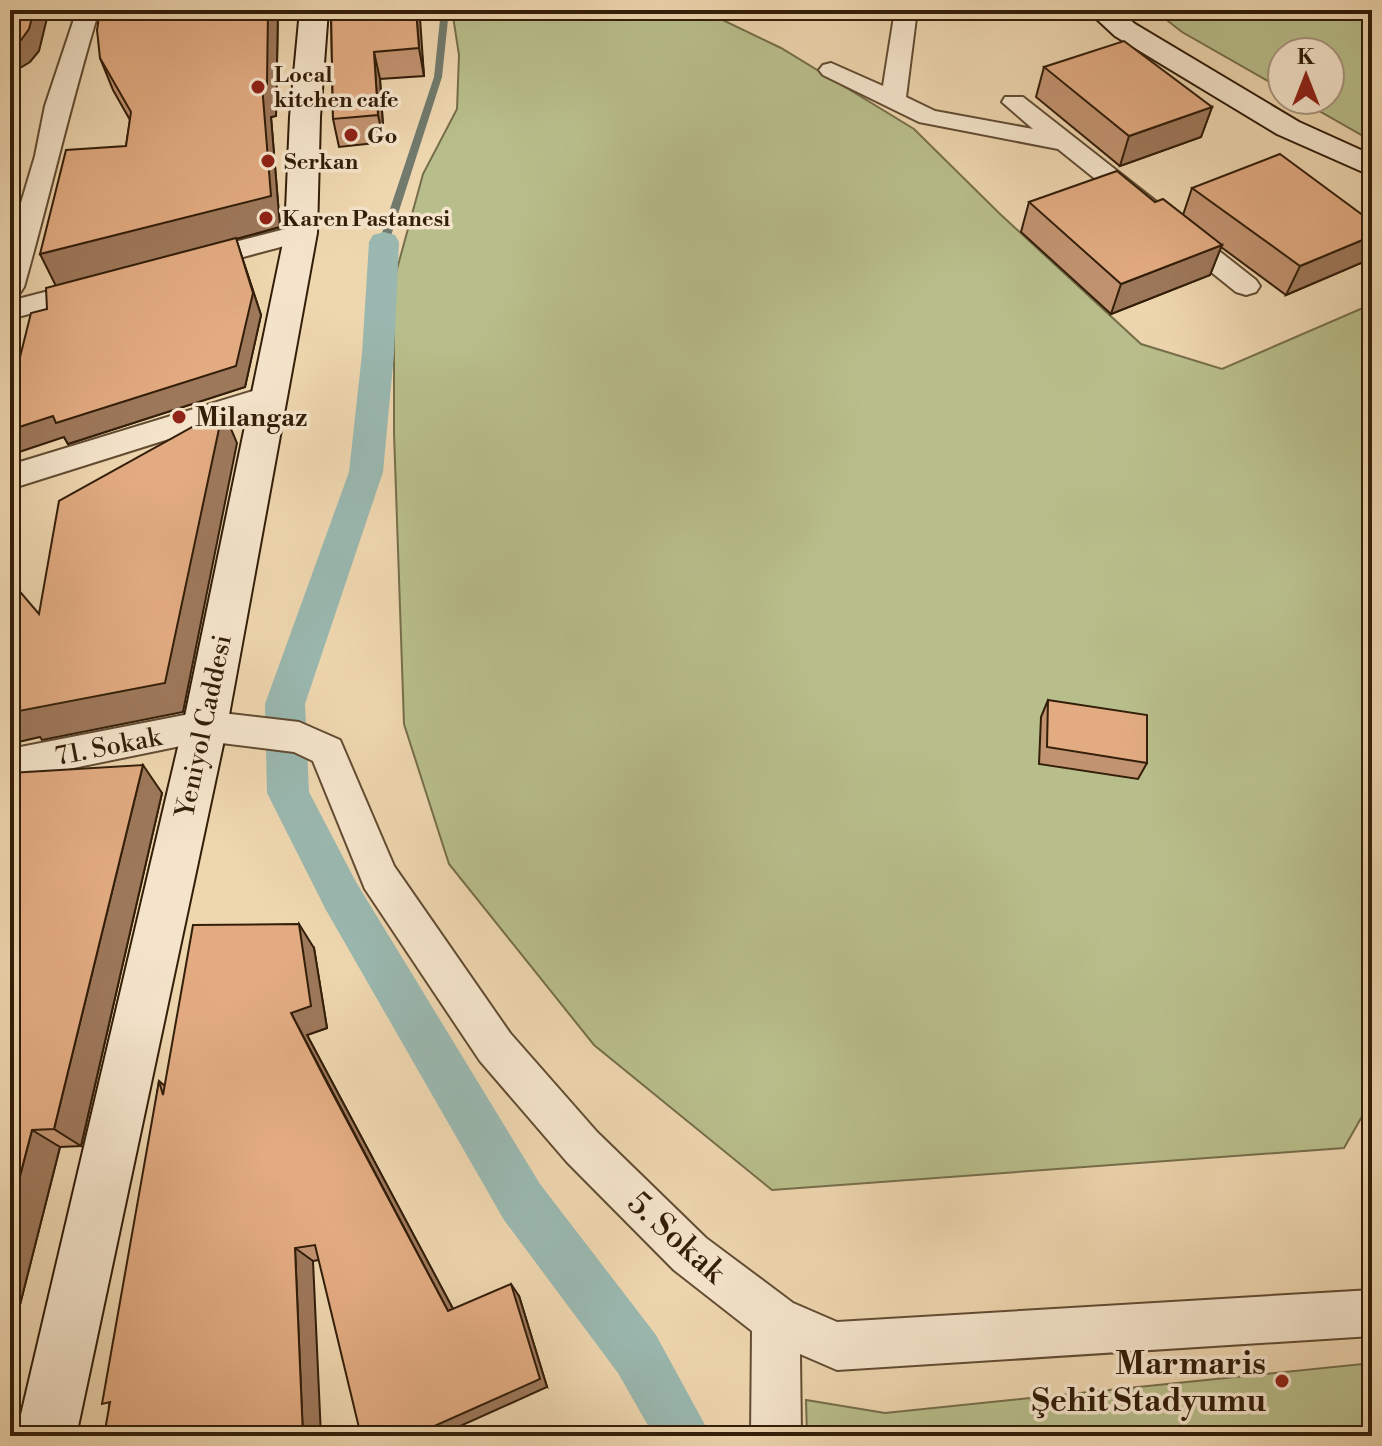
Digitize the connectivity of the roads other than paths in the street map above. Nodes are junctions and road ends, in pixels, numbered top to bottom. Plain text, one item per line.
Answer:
1 (88, 10) edge
2 (314, 10) edge
3 (906, 10) edge
4 (1101, 10) edge
5 (831, 70) dead end
6 (893, 100) junction
7 (1014, 102) dead end
8 (1066, 143) junction
9 (1372, 167) edge
10 (301, 233) junction
11 (163, 270) edge
12 (117, 282) edge
13 (1246, 286) dead end
14 (10, 287) edge
15 (10, 310) edge
16 (266, 398) junction
17 (10, 477) edge
18 (205, 726) junction
19 (10, 765) edge
20 (1372, 1313) edge
21 (776, 1320) junction
22 (46, 1436) edge
23 (776, 1436) edge

1 - 14 street
2 - 10 street, Yeniyol Caddesi
3 - 6 street
4 - 9 street
5 - 6 street
6 - 8 street
7 - 8 street
8 - 13 street
10 - 11 street
10 - 16 street, Yeniyol Caddesi
12 - 15 street
16 - 17 street
16 - 18 street, Yeniyol Caddesi
18 - 19 street, 71. Sokak
18 - 21 street, 5. Sokak
18 - 22 street, Yeniyol Caddesi
20 - 21 street, 5. Sokak
21 - 23 street

